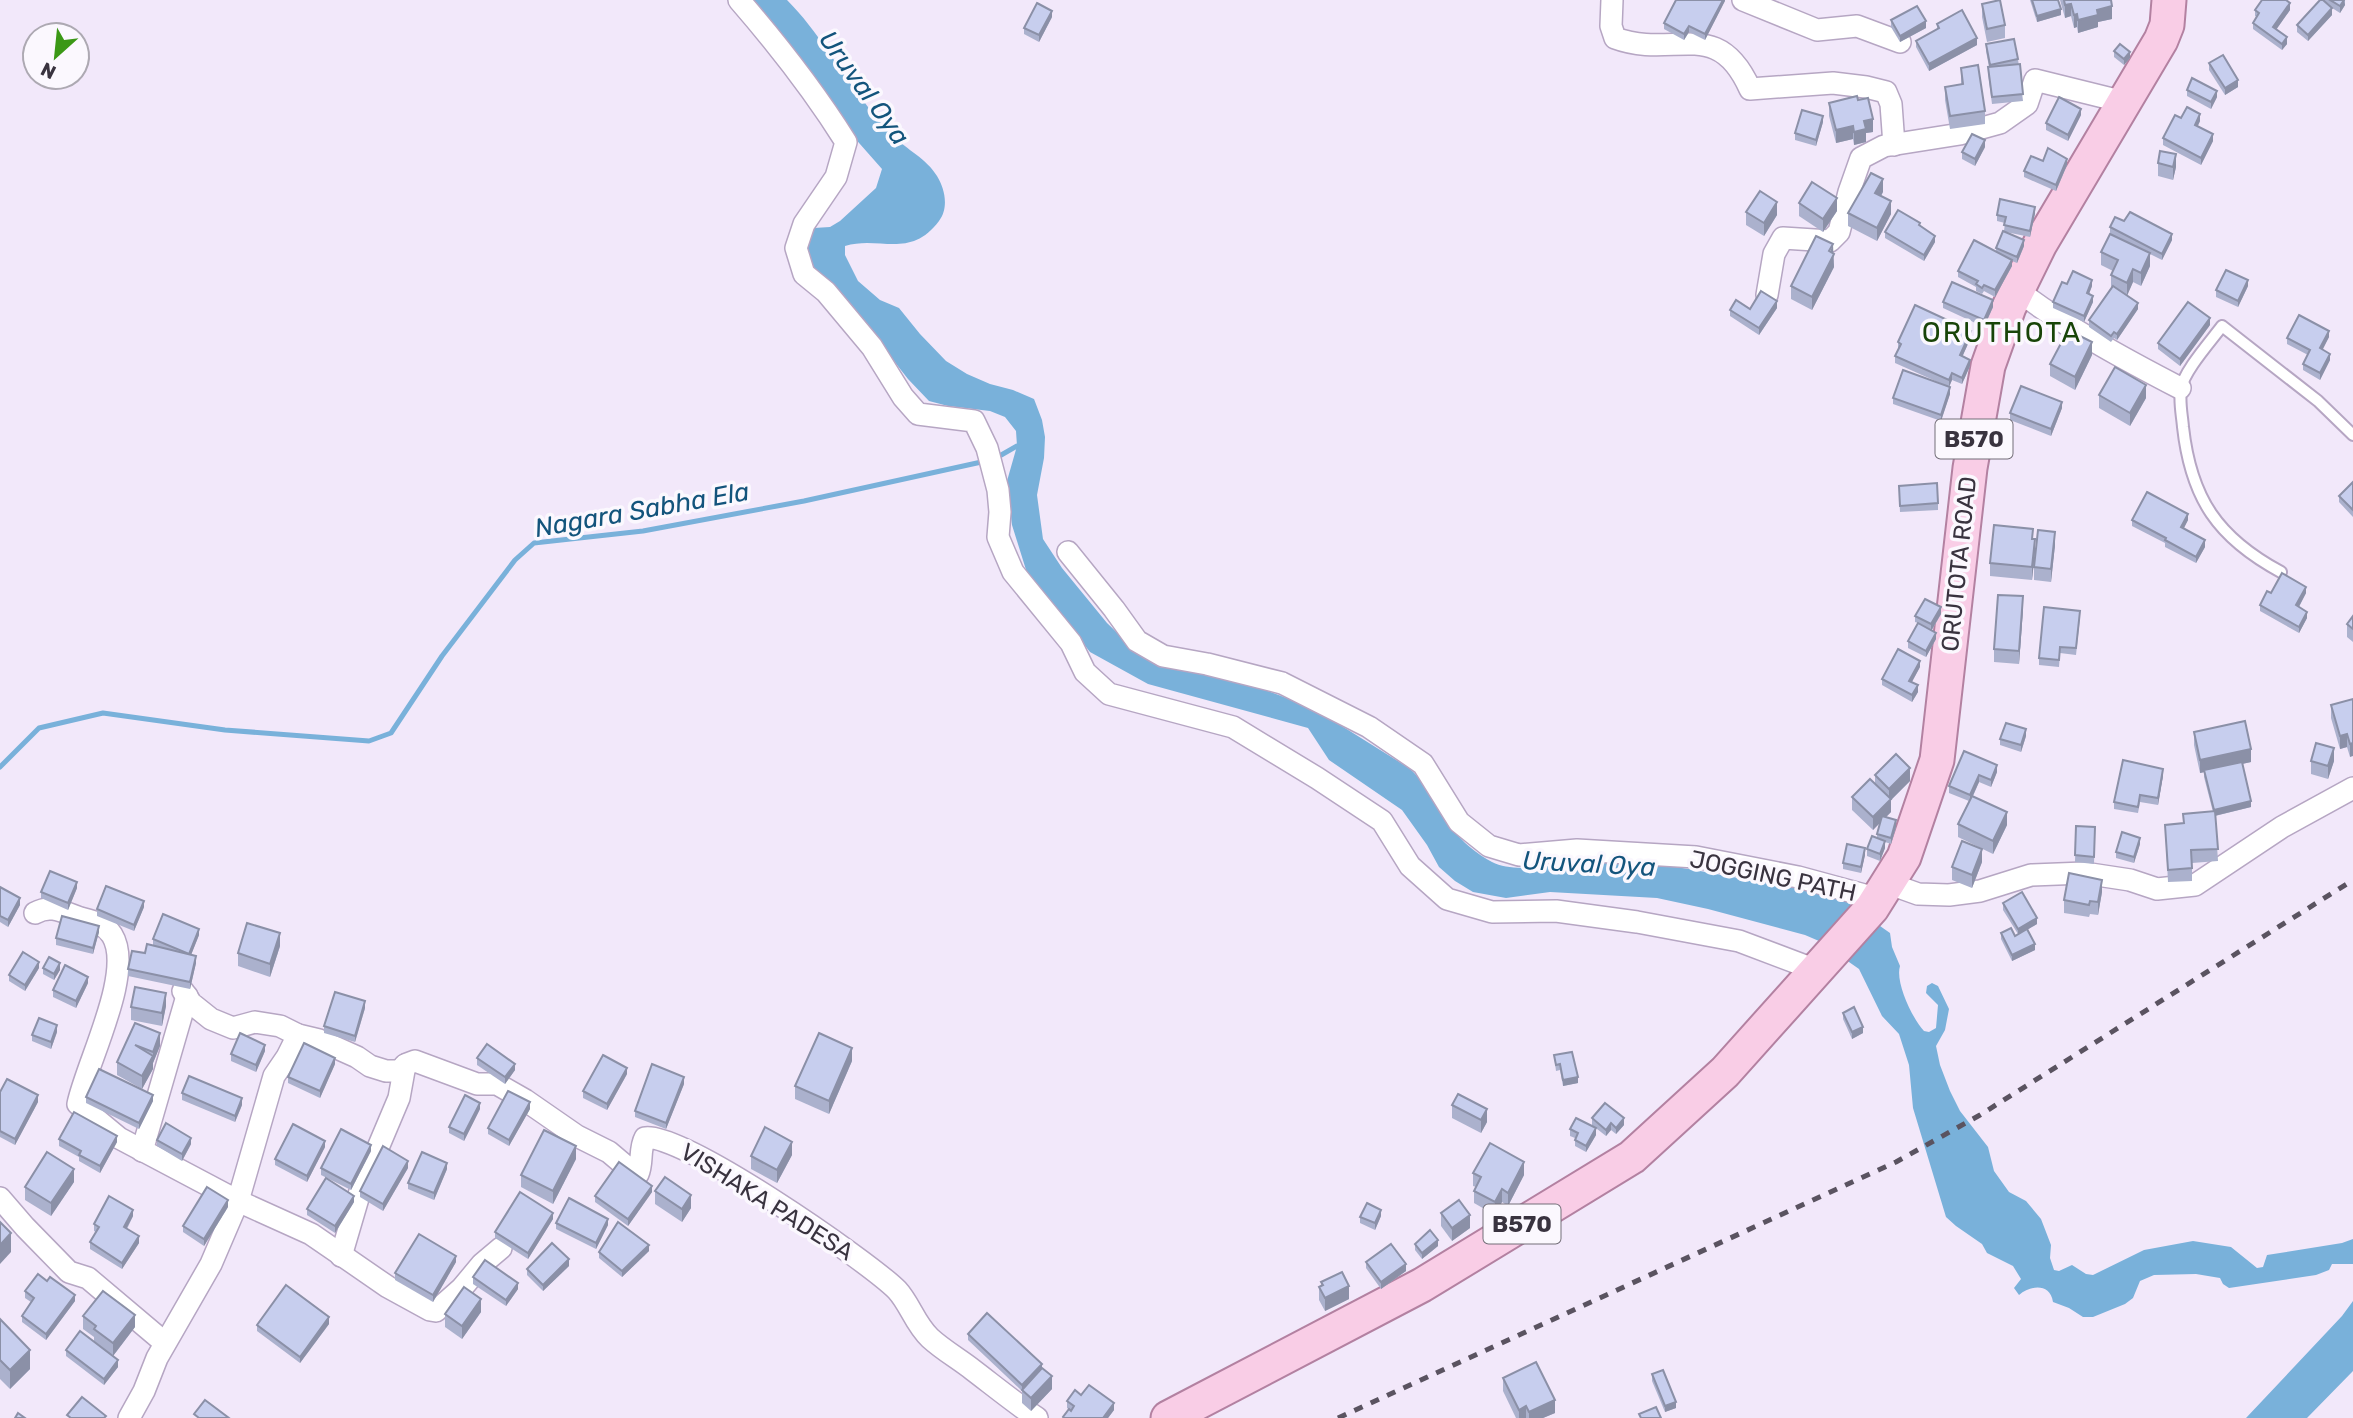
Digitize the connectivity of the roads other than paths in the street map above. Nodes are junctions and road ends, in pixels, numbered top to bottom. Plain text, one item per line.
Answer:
1 (739, 0) edge
2 (1612, 0) edge
3 (1743, 0) edge
4 (2169, 0) edge
5 (1900, 42) edge
6 (2124, 102) junction
7 (1894, 145) junction
8 (2017, 290) junction
9 (1767, 295) edge
10 (2180, 388) junction
11 (2348, 422) edge
12 (2353, 435) edge
13 (1068, 552) dead end
14 (2281, 572) edge
15 (2353, 788) edge
16 (1880, 897) junction
17 (34, 913) dead end
18 (1821, 965) junction
19 (298, 1035) junction
20 (405, 1065) junction
21 (142, 1151) junction
22 (0, 1198) edge
23 (238, 1201) junction
24 (501, 1248) dead end
25 (341, 1256) junction
26 (165, 1343) junction
27 (129, 1418) edge
28 (1037, 1418) edge
29 (1168, 1418) edge

1 - 18 street
2 - 7 street
3 - 5 street
4 - 6 main road, ORUTOTA ROAD / B570
6 - 7 street
6 - 8 main road, ORUTOTA ROAD / B570
7 - 9 street
8 - 10 street
8 - 16 main road, ORUTOTA ROAD / B570
10 - 11 lane
10 - 14 lane
11 - 12 lane
13 - 16 street, JOGGING PATH
15 - 16 street, JOGGING PATH
16 - 18 main road, B570
17 - 21 street
18 - 29 main road, B570
19 - 20 street, VISHAKA PADESA
19 - 21 street, VISHAKA PADESA
19 - 23 street
20 - 25 street
20 - 28 street, VISHAKA PADESA
21 - 23 street
22 - 26 street
23 - 25 street
23 - 26 street
24 - 25 street
26 - 27 street

